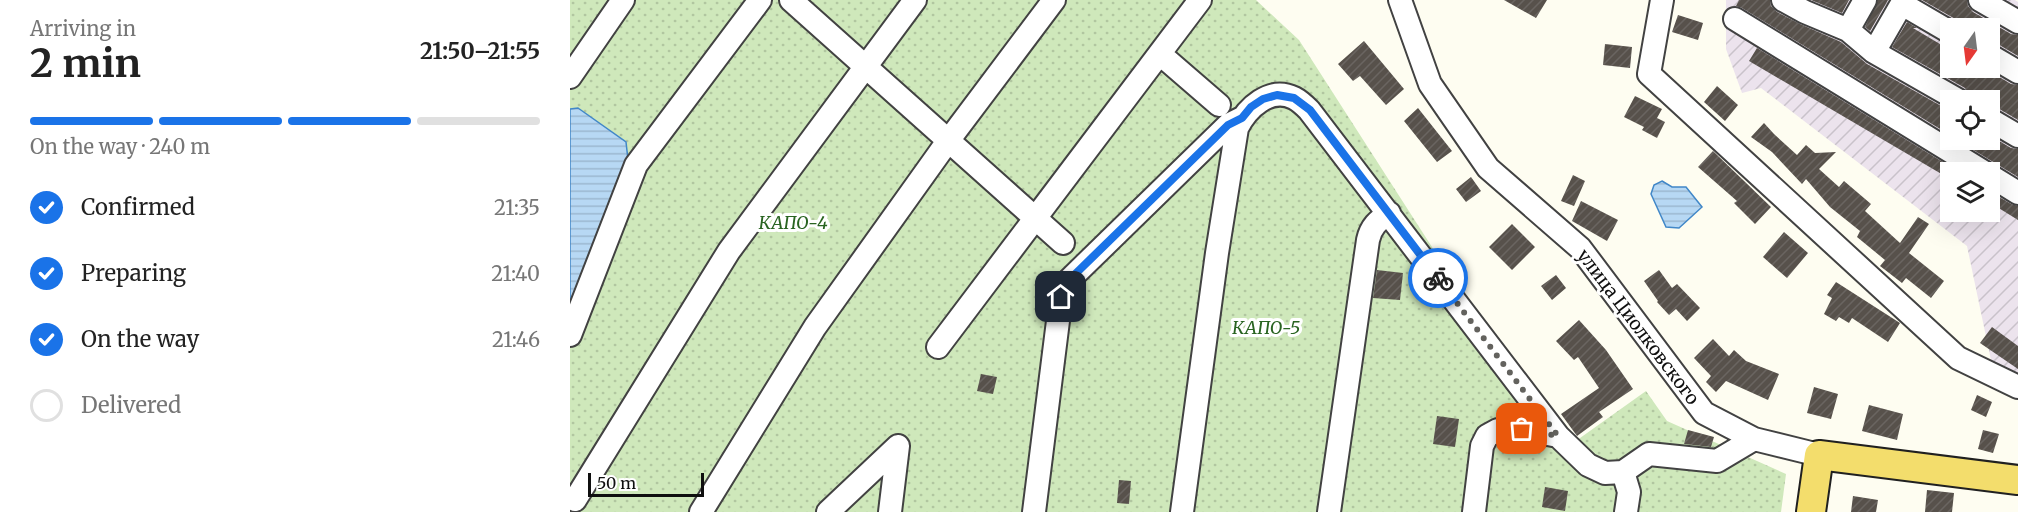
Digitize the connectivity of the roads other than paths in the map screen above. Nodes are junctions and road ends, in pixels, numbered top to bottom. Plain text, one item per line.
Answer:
1 (623, 0) edge
2 (760, 0) edge
3 (790, 0) edge
4 (915, 0) edge
5 (1054, 0) edge
6 (1200, 0) edge
7 (1400, 0) edge
8 (1662, 0) edge
9 (1783, 0) edge
10 (1865, 0) edge
11 (1980, 0) edge
12 (1903, 2) edge
13 (1808, 6) edge
14 (1735, 19) dead end
15 (2018, 22) edge
16 (1940, 26) edge
17 (1848, 30) junction
18 (1874, 52) junction
19 (1160, 54) junction
20 (2000, 61) edge
21 (866, 68) junction
22 (2018, 72) edge
23 (570, 77) edge
24 (1940, 90) edge
25 (1219, 105) dead end
26 (1242, 118) junction
27 (2000, 125) edge
28 (2018, 136) edge
29 (948, 141) junction
30 (1968, 162) edge
31 (2000, 182) edge
32 (2018, 193) edge
33 (1389, 213) junction
34 (1034, 219) junction
35 (1063, 243) dead end
36 (570, 335) edge
37 (938, 347) dead end
38 (2018, 387) edge
39 (1558, 436) junction
40 (1754, 439) junction
41 (1819, 455) junction
42 (1623, 472) junction
43 (2018, 480) edge
44 (575, 500) dead end
45 (701, 512) edge
46 (828, 512) edge
47 (890, 512) edge
48 (1034, 512) edge
49 (1182, 512) edge
50 (1329, 512) edge
51 (1474, 512) edge
52 (1626, 512) edge
53 (1811, 512) edge

1 - 23 street
2 - 36 street
3 - 21 street
4 - 21 street
5 - 29 street
6 - 19 street
7 - 40 street, улица Циолковского
8 - 38 street
9 - 13 street
10 - 17 street
11 - 15 street
12 - 16 street
12 - 18 street
13 - 17 street
14 - 30 street
17 - 18 street
18 - 24 street
19 - 25 street
19 - 34 street
20 - 22 street
21 - 29 street
21 - 44 street
26 - 33 street
26 - 48 street
26 - 49 street
27 - 28 street
29 - 34 street
29 - 45 street
31 - 32 street
33 - 39 street
33 - 50 street
34 - 35 street
34 - 37 street
39 - 42 street
39 - 51 street
40 - 41 street, улица Циолковского
40 - 42 street
41 - 43 main road
41 - 53 main road
42 - 52 street
46 - 47 street

